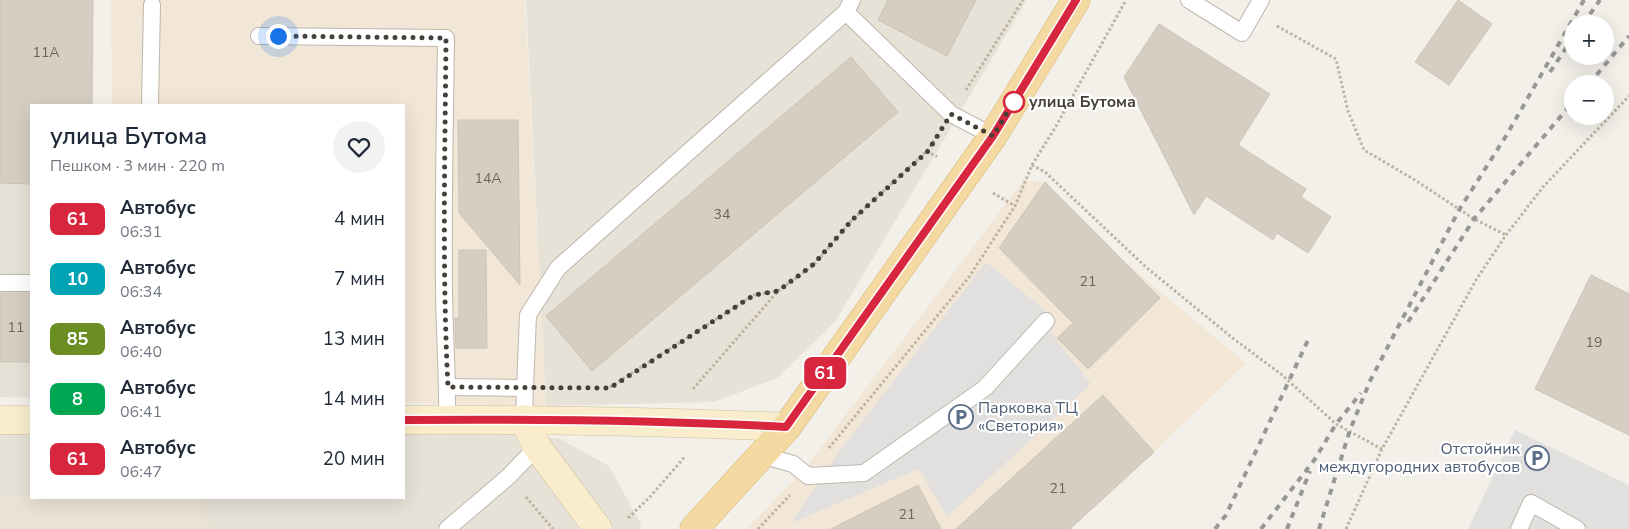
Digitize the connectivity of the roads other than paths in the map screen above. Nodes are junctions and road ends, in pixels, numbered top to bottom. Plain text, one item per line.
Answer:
1 (1076, 0) edge
2 (1189, 0) edge
3 (1261, 0) edge
4 (152, 5) dead end
5 (849, 6) edge
6 (259, 36) dead end
7 (150, 104) edge
8 (993, 136) junction
9 (0, 283) edge
10 (30, 283) edge
11 (1046, 321) dead end
12 (448, 387) junction
13 (526, 388) junction
14 (524, 419) junction
15 (0, 420) edge
16 (30, 420) edge
17 (405, 420) edge
18 (446, 420) junction
19 (786, 427) junction
20 (537, 447) junction
21 (761, 455) junction
22 (611, 526) edge
23 (447, 529) edge
24 (694, 529) edge
25 (1519, 529) edge
26 (1577, 529) edge

1 - 8 main road
2 - 3 lane
4 - 7 lane
5 - 8 lane
5 - 13 lane
6 - 12 lane
8 - 19 main road
9 - 10 lane
11 - 21 lane
12 - 13 lane
12 - 18 lane
13 - 14 lane
14 - 18 street
14 - 19 street
14 - 20 street
15 - 16 street
17 - 18 street
19 - 21 main road
20 - 22 street
20 - 23 lane
21 - 24 main road
25 - 26 lane

